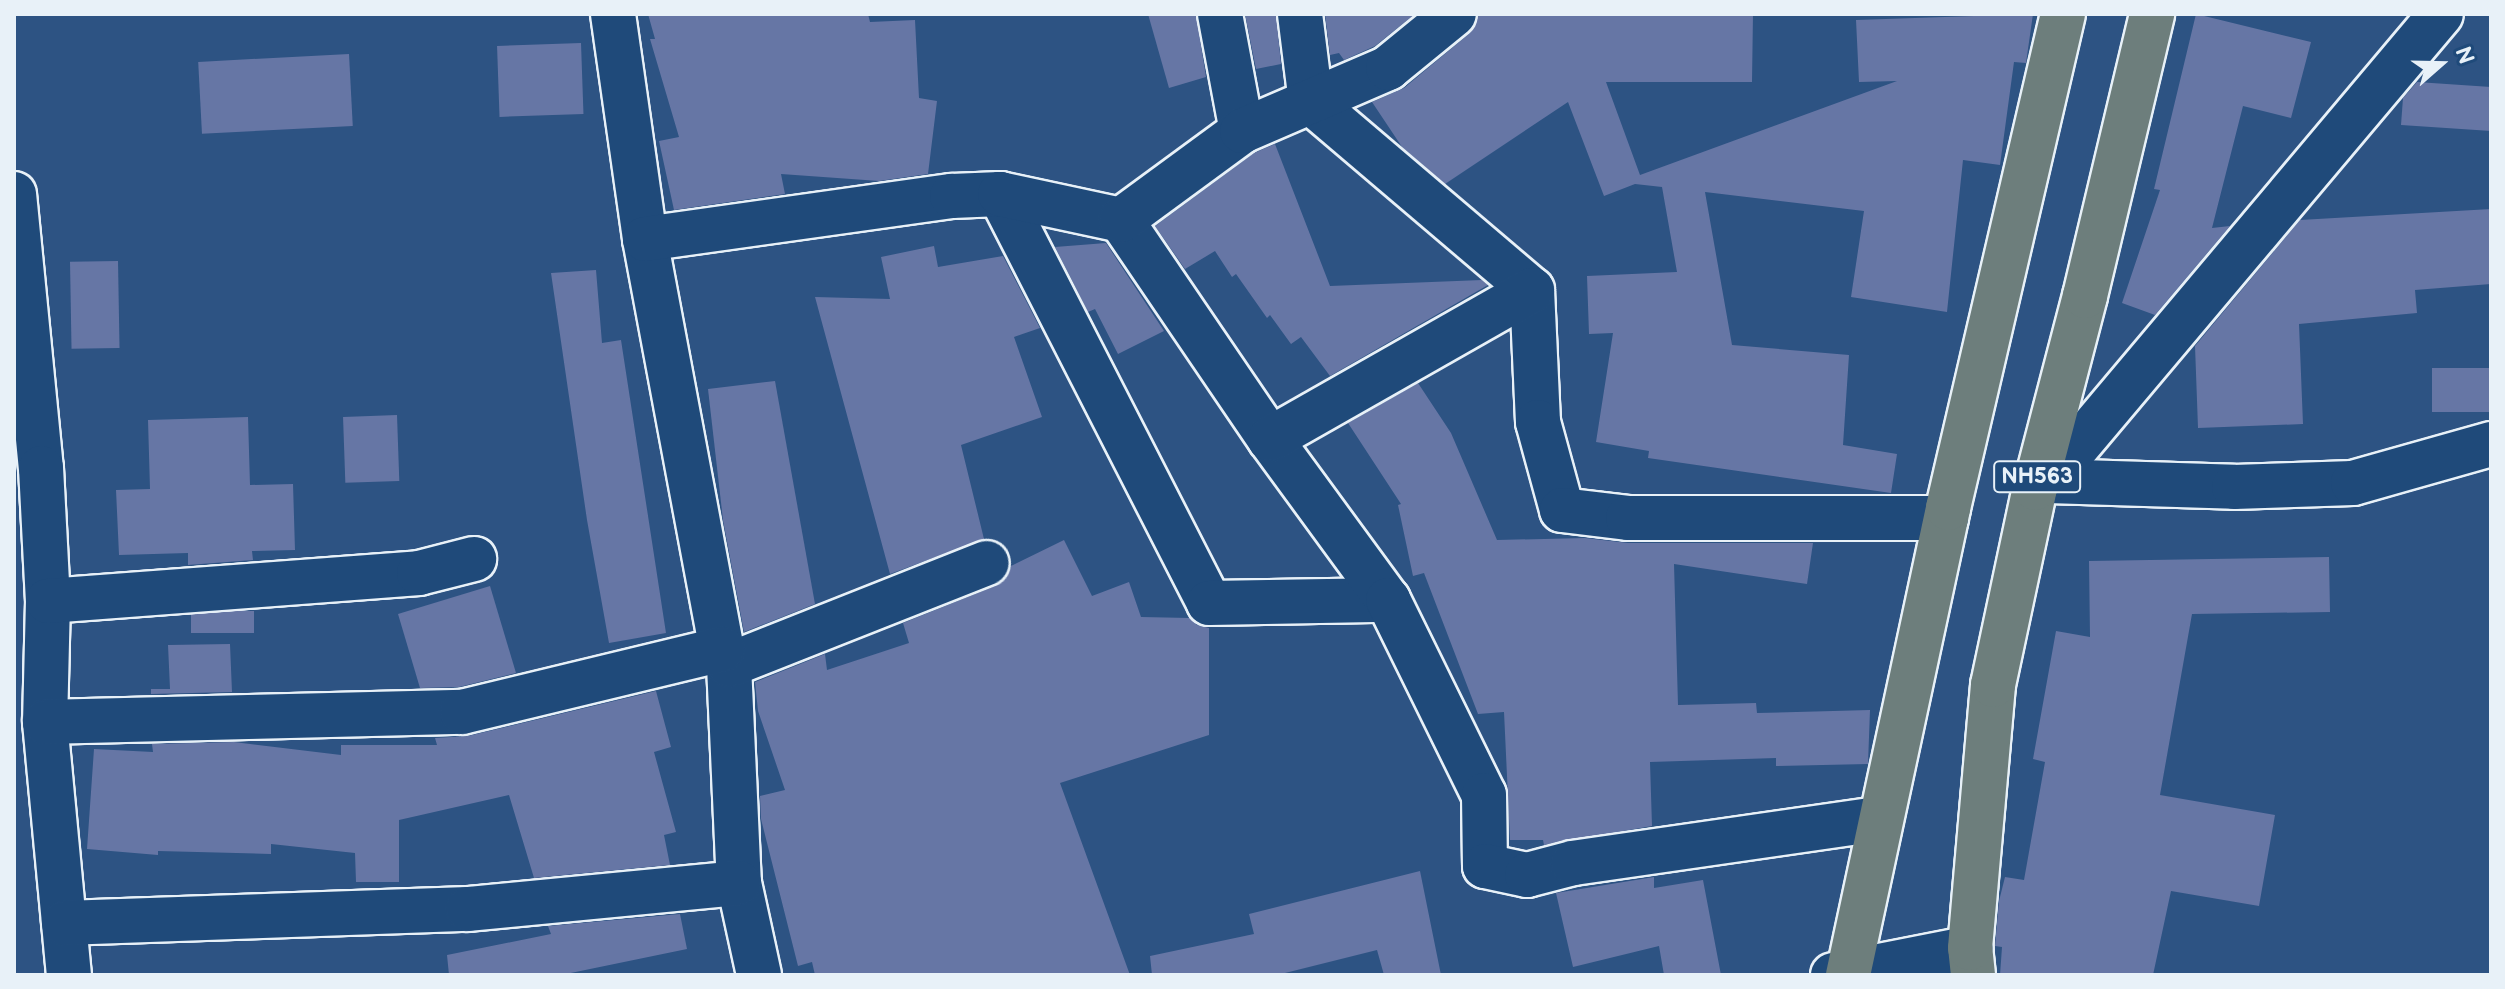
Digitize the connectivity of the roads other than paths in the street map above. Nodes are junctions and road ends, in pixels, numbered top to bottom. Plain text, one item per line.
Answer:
1 (613, 14) edge
2 (1220, 14) edge
3 (1300, 14) edge
4 (1454, 14) edge
5 (2063, 14) edge
6 (2152, 14) edge
7 (2441, 14) edge
8 (1311, 102) junction
9 (1242, 131) junction
10 (14, 194) edge
11 (1000, 194) junction
12 (1121, 220) junction
13 (645, 239) junction
14 (18, 277) edge
15 (1532, 290) junction
16 (1270, 439) junction
17 (2491, 444) edge
18 (28, 467) edge
19 (2041, 485) junction
20 (1946, 518) junction
21 (474, 559) dead end
22 (986, 563) dead end
23 (1388, 600) junction
24 (48, 601) junction
25 (726, 657) junction
26 (45, 722) junction
27 (1880, 819) junction
28 (739, 883) junction
29 (64, 923) junction
30 (1972, 961) edge
31 (1843, 974) edge
32 (69, 975) edge
33 (759, 975) edge

1 - 13 street
2 - 9 street
3 - 8 street
4 - 8 street
5 - 20 highway, NH563
6 - 19 highway, NH563
7 - 19 street
8 - 9 street
8 - 15 street
9 - 12 street
10 - 14 street
11 - 12 street
11 - 13 street
11 - 23 street
12 - 16 street
13 - 25 street
14 - 18 street
15 - 16 street
15 - 20 street
16 - 23 street
17 - 19 street
18 - 24 street
19 - 30 highway, NH563
20 - 27 highway, NH563
21 - 24 street
22 - 25 street
23 - 27 street
24 - 26 street
25 - 26 street
25 - 28 street
26 - 29 street
27 - 31 highway, NH563
28 - 29 street
28 - 33 street
29 - 32 street
30 - 31 street

